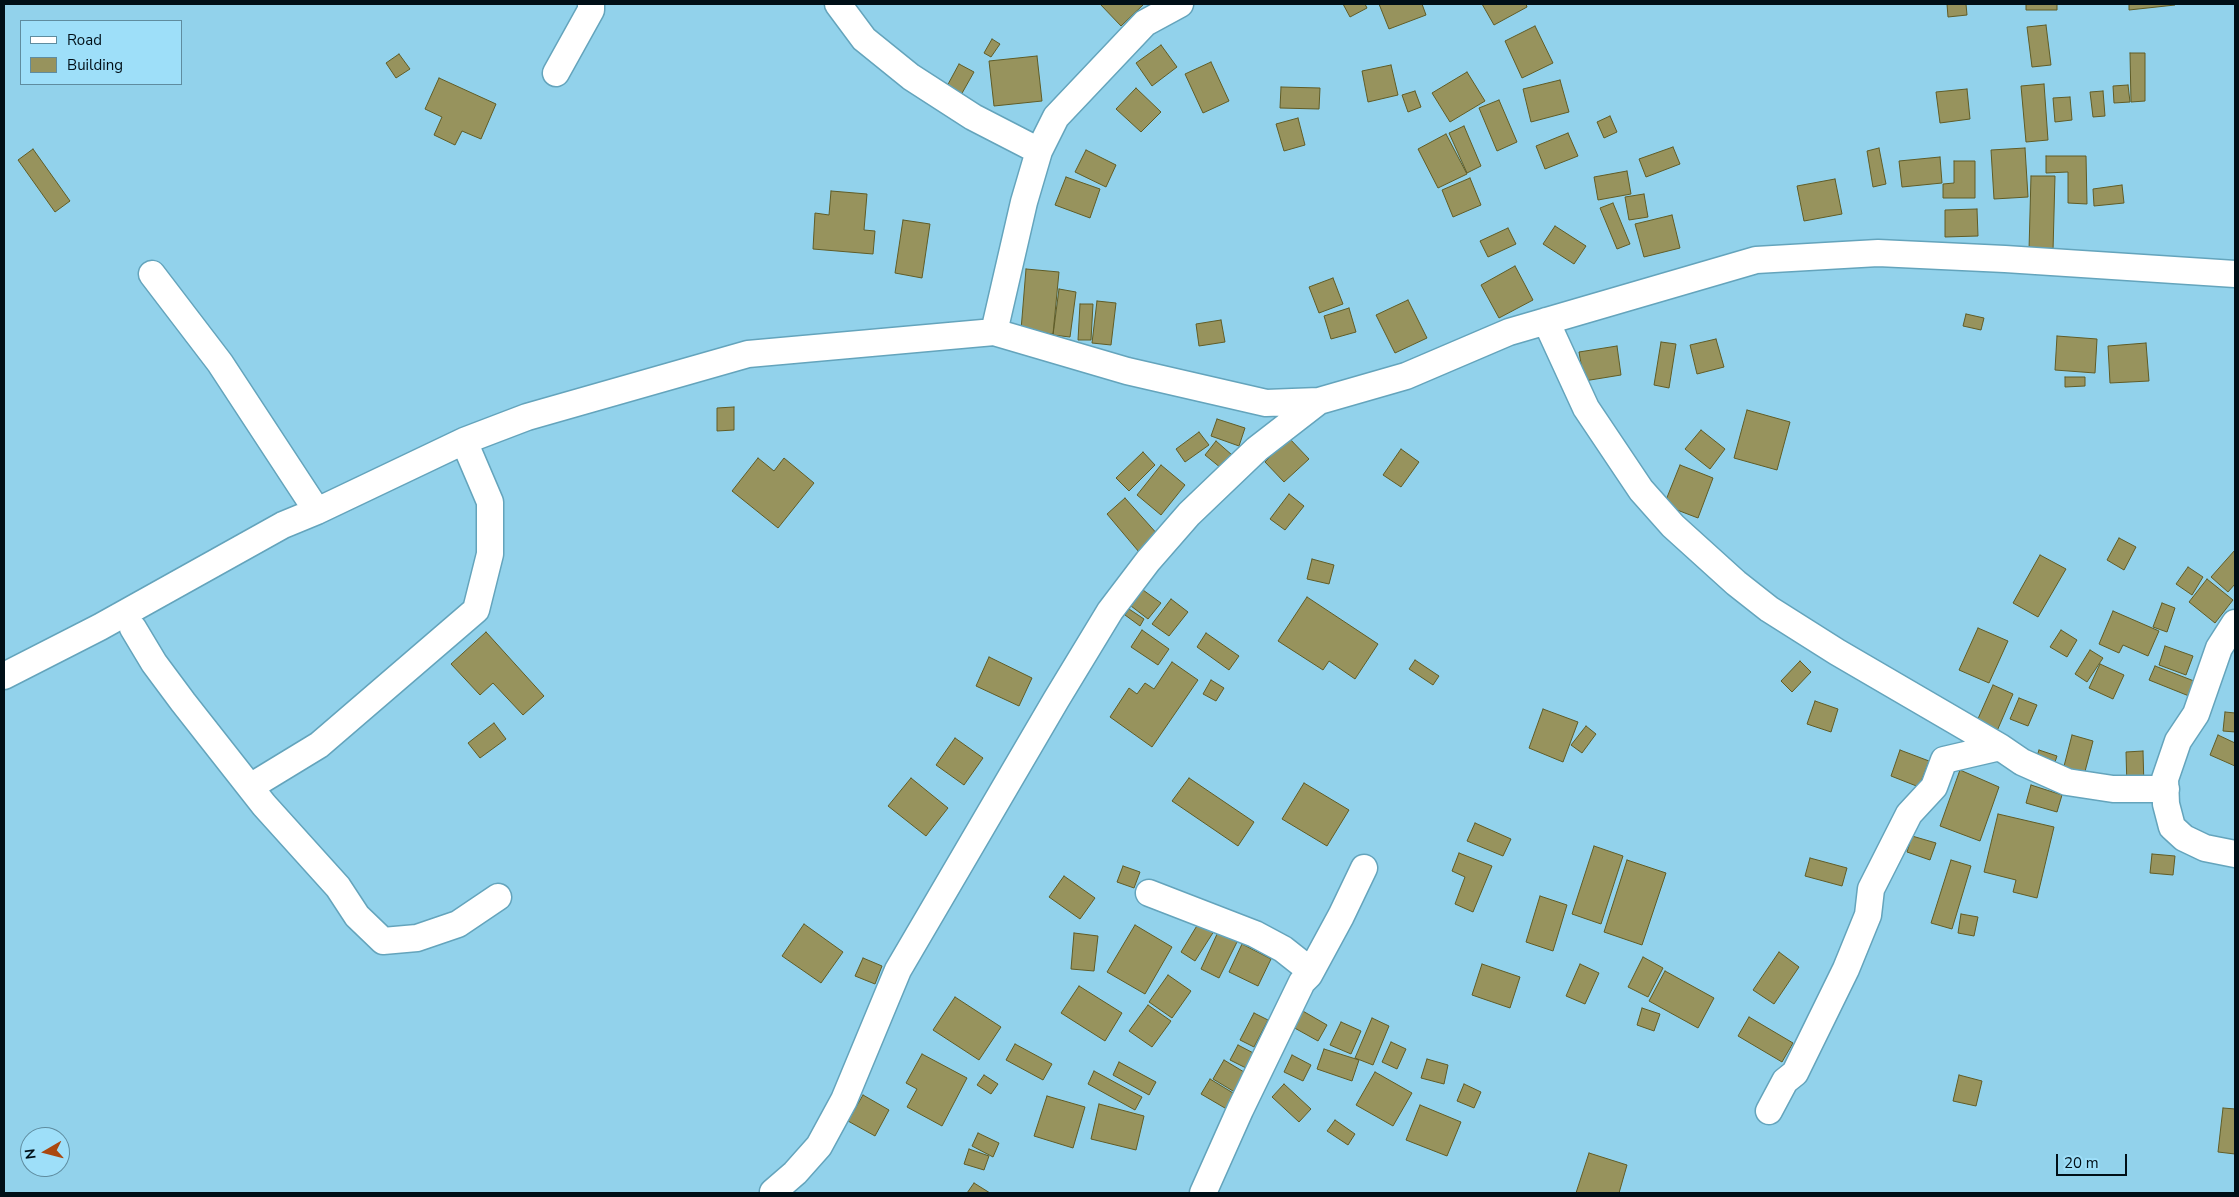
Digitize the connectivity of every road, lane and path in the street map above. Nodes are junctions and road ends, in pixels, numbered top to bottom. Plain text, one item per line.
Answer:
1 (591, 4) edge
2 (838, 4) edge
3 (1180, 4) edge
4 (556, 73) dead end
5 (1039, 151) junction
6 (152, 274) dead end
7 (2235, 274) edge
8 (1546, 321) junction
9 (994, 332) junction
10 (1319, 401) junction
11 (464, 441) junction
12 (318, 511) junction
13 (2235, 623) edge
14 (134, 628) dead end
15 (4, 676) edge
16 (2000, 747) junction
17 (250, 787) junction
18 (2166, 789) junction
19 (2235, 854) edge
20 (1364, 868) dead end
21 (1148, 893) dead end
22 (498, 897) dead end
23 (1309, 974) junction
24 (1769, 1110) dead end
25 (773, 1192) edge
26 (1203, 1193) edge

1 - 4 street
2 - 5 street
3 - 5 street
5 - 9 street
6 - 12 street
7 - 8 street
8 - 10 street
8 - 16 street
9 - 10 street
9 - 11 street
10 - 25 street
11 - 12 street
11 - 17 street
12 - 15 street
13 - 18 street
14 - 17 street
16 - 18 street
16 - 24 street
17 - 22 street
18 - 19 street
20 - 23 street
21 - 23 street
23 - 26 street

